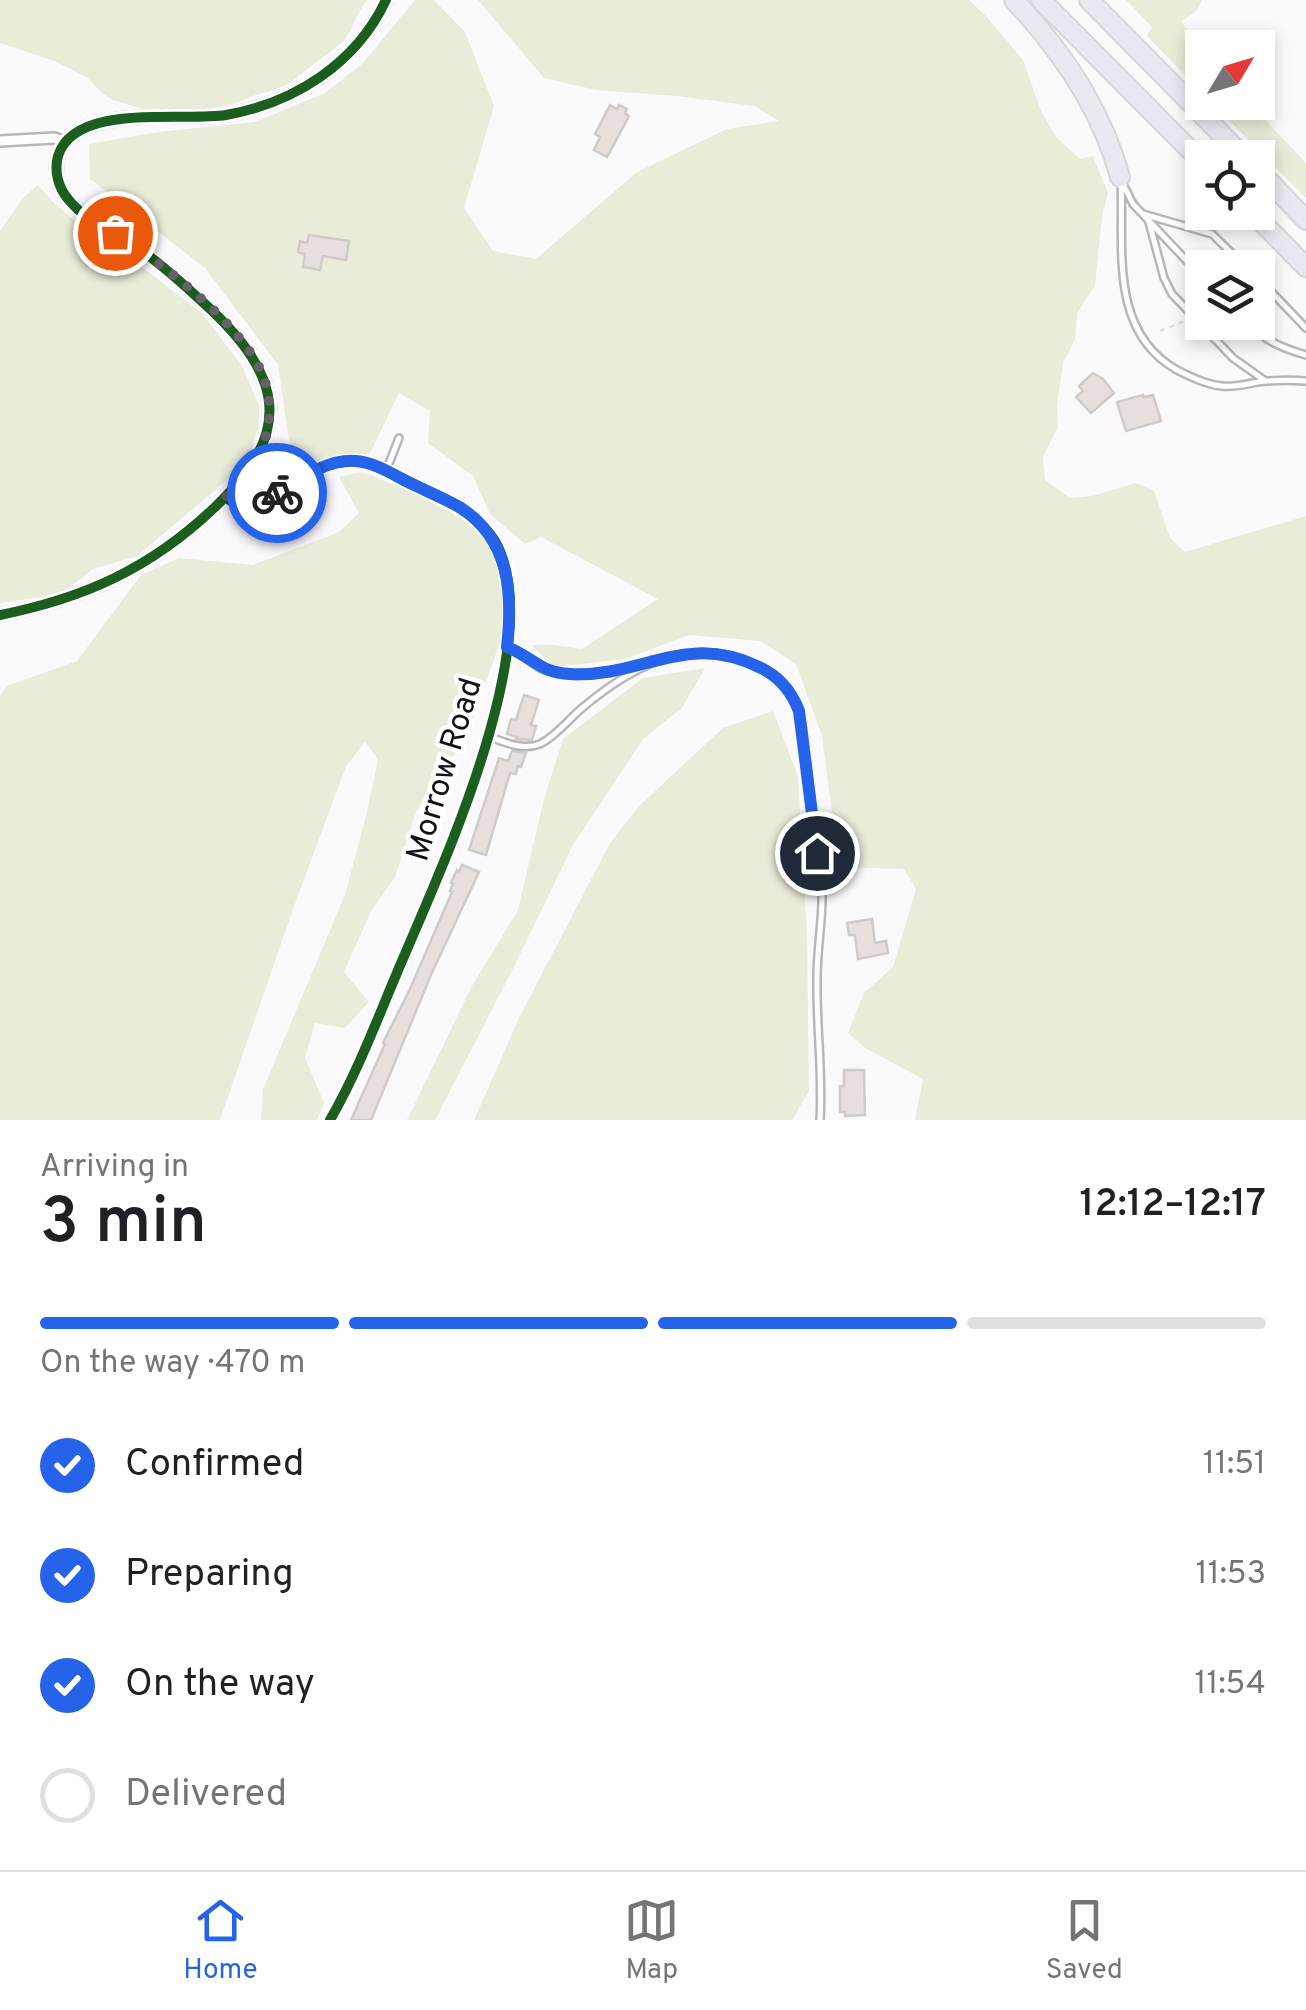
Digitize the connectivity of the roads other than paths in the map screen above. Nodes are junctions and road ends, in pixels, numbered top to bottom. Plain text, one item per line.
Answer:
1 (386, 0) edge
2 (1014, 0) edge
3 (1041, 0) edge
4 (1089, 0) edge
5 (0, 140) edge
6 (1227, 140) edge
7 (66, 142) junction
8 (1185, 145) edge
9 (1120, 177) junction
10 (1275, 188) edge
11 (1140, 213) junction
12 (1306, 220) edge
13 (1150, 222) junction
14 (1270, 230) edge
15 (1228, 250) edge
16 (1185, 259) edge
17 (1306, 267) edge
18 (1275, 296) edge
19 (1306, 328) edge
20 (1266, 340) edge
21 (1306, 354) edge
22 (1306, 380) edge
23 (1266, 381) junction
24 (399, 438) dead end
25 (386, 472) junction
26 (226, 497) junction
27 (0, 615) edge
28 (507, 647) junction
29 (647, 664) junction
30 (488, 736) junction
31 (330, 1120) edge
32 (820, 1120) edge

1 - 7 street
2 - 9 highway
3 - 8 highway
4 - 6 highway
5 - 7 street
7 - 26 street
9 - 11 lane
9 - 23 lane
10 - 12 highway
11 - 13 lane
11 - 15 lane
13 - 16 lane
13 - 23 lane
14 - 17 highway
18 - 19 lane
20 - 21 lane
22 - 23 lane
24 - 25 lane
25 - 26 street, Morrow Road
25 - 28 street, Morrow Road
26 - 27 street
28 - 29 lane
28 - 30 street, Morrow Road
29 - 30 lane
29 - 32 lane
30 - 31 street, Morrow Road

